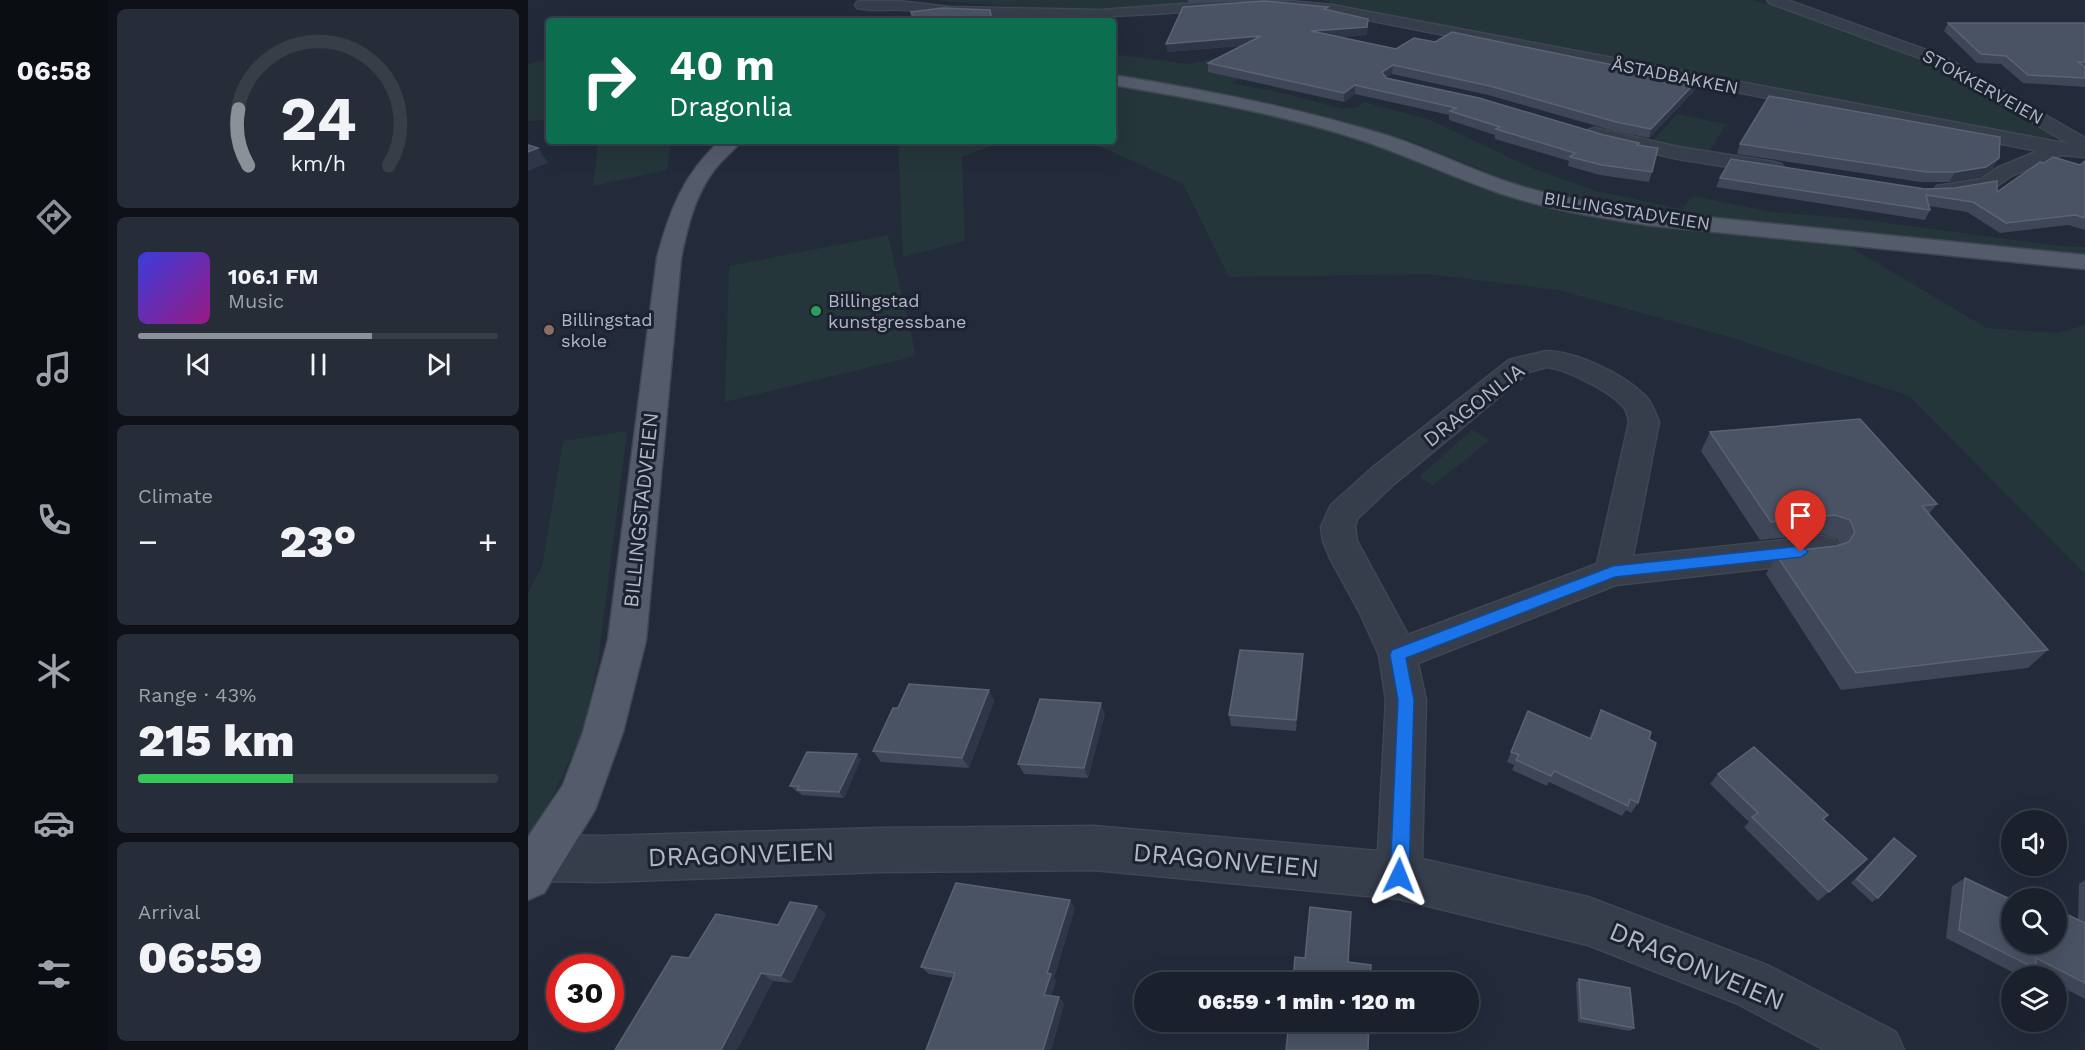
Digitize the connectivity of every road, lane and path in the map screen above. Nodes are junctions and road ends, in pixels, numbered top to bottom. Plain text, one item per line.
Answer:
1 (1774, 0) edge
2 (1264, 2) edge
3 (1236, 5) edge
4 (881, 18) edge
5 (1116, 81) edge
6 (1581, 130) edge
7 (727, 144) edge
8 (2085, 146) edge
9 (2059, 149) junction
10 (2085, 151) edge
11 (1796, 171) edge
12 (1930, 190) edge
13 (2085, 262) edge
14 (1823, 549) edge
15 (1613, 572) junction
16 (1398, 655) junction
17 (535, 868) edge
18 (1399, 876) junction
19 (1878, 1050) edge

1 - 8 street, STOKKERVEIEN
2 - 9 street, ÅSTADBAKKEN
3 - 4 street
5 - 13 main road, BILLINGSTADVEIEN
6 - 11 street
7 - 17 main road, BILLINGSTADVEIEN
9 - 10 street, ÅSTADBAKKEN
9 - 12 street
14 - 15 street
15 - 16 street
15 - 16 street, DRAGONLIA
16 - 18 street, DRAGONLIA
17 - 18 street, DRAGONVEIEN
18 - 19 street, DRAGONVEIEN

